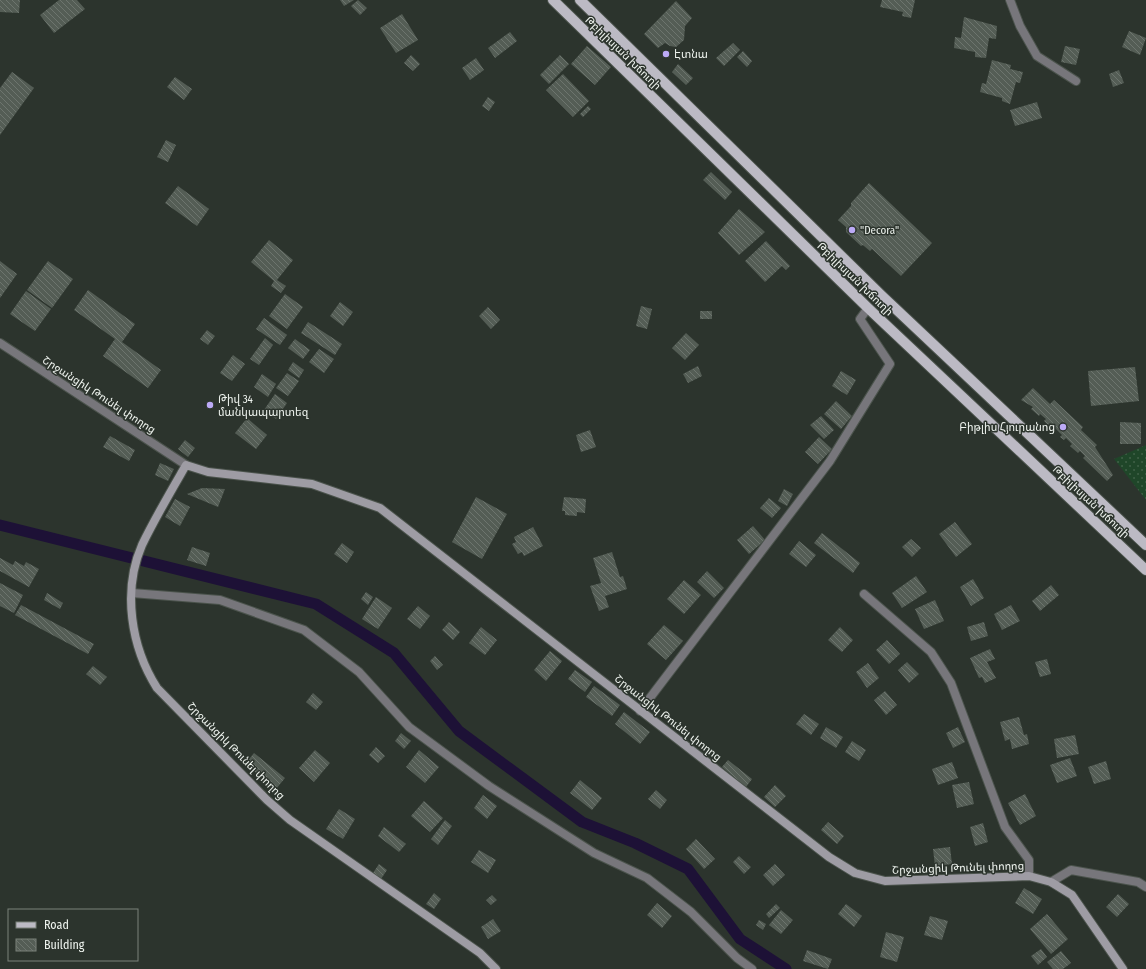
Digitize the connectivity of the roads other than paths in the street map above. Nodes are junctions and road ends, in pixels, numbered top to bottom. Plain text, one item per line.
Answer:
1 (553, 0) edge
2 (580, 0) edge
3 (1010, 0) edge
4 (1076, 81) dead end
5 (868, 308) junction
6 (0, 343) edge
7 (186, 465) junction
8 (1146, 544) edge
9 (1146, 570) edge
10 (132, 593) junction
11 (864, 594) dead end
12 (640, 711) junction
13 (1029, 876) junction
14 (1051, 882) junction
15 (1146, 887) edge
16 (496, 969) edge
17 (752, 969) edge
18 (1123, 969) edge

1 - 5 main road, Թբիլիսյան խճուղի
2 - 8 main road, Թբիլիսյան խճուղի
3 - 4 street
5 - 9 main road, Թբիլիսյան խճուղի
5 - 12 street
6 - 7 street, Շրջանցիկ Թունել փողոց
7 - 10 street, Շրջանցիկ Թունել փողոց
7 - 12 street, Շրջանցիկ Թունել փողոց
10 - 16 street, Շրջանցիկ Թունել փողոց
10 - 17 street
11 - 13 street
12 - 13 street, Շրջանցիկ Թունել փողոց
13 - 14 street, Շրջանցիկ Թունել փողոց
14 - 15 street
14 - 18 street, Շրջանցիկ Թունել փողոց

